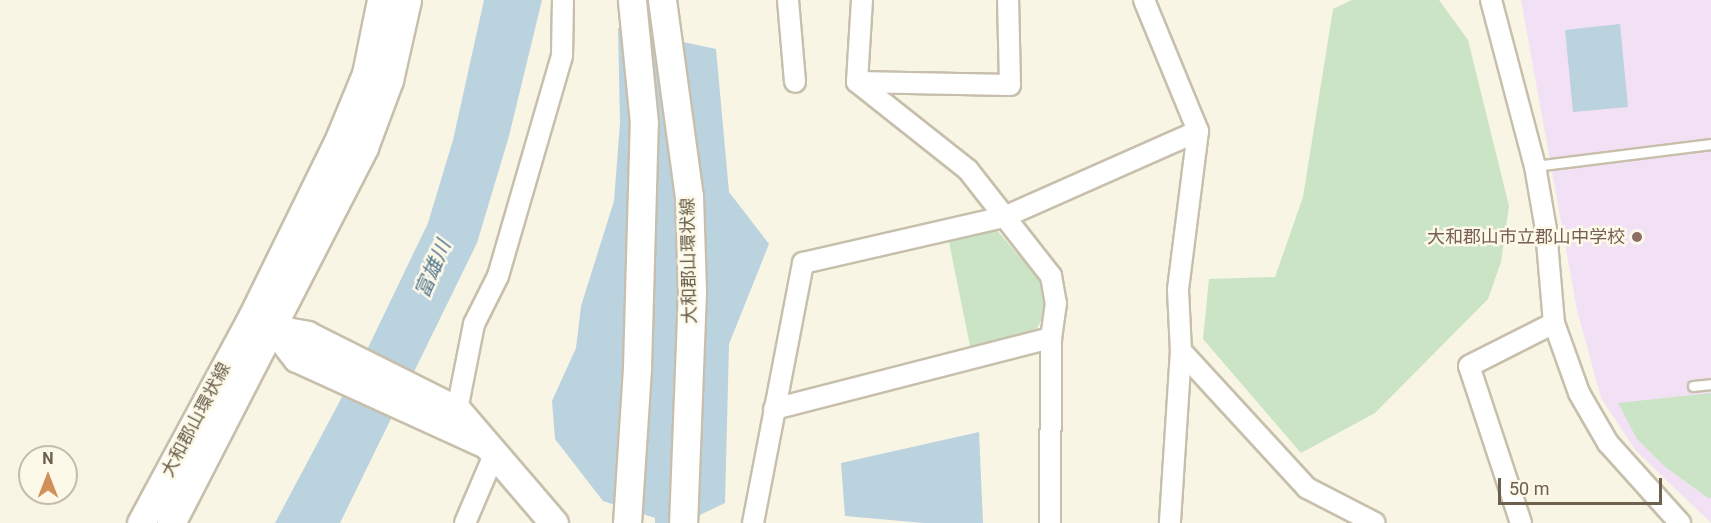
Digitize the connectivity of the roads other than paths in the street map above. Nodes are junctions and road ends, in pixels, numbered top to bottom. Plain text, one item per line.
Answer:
1 (381, 0) edge
2 (407, 0) edge
3 (563, 0) edge
4 (788, 0) edge
5 (862, 0) edge
6 (1008, 0) edge
7 (1144, 0) edge
8 (1491, 0) edge
9 (663, 7) edge
10 (633, 9) edge
11 (857, 81) junction
12 (795, 82) dead end
13 (1198, 131) junction
14 (1711, 144) edge
15 (1534, 166) junction
16 (1004, 217) junction
17 (263, 323) junction
18 (1554, 323) junction
19 (1051, 338) junction
20 (1181, 351) junction
21 (1711, 384) edge
22 (1693, 386) dead end
23 (774, 409) junction
24 (449, 418) junction
25 (489, 450) junction
26 (141, 523) edge
27 (171, 523) edge
28 (465, 523) edge
29 (554, 523) edge
30 (627, 523) edge
31 (683, 523) edge
32 (753, 523) edge
33 (1050, 523) edge
34 (1170, 523) edge
35 (1375, 523) edge
36 (1521, 523) edge
37 (1680, 523) edge

1 - 17 main road, 大和郡山環状線
2 - 17 main road, 大和郡山環状線
3 - 24 street
4 - 12 street
5 - 11 street
6 - 11 street
7 - 13 street
8 - 15 street
9 - 31 main road, 大和郡山環状線
10 - 30 main road
11 - 16 street
13 - 16 street
13 - 20 street
14 - 15 lane
15 - 18 street
16 - 19 street
16 - 23 street
17 - 24 main road
17 - 26 main road, 大和郡山環状線
17 - 27 main road, 大和郡山環状線
18 - 36 street
18 - 37 street
19 - 23 street
19 - 33 street
20 - 34 street
20 - 35 street
21 - 22 lane
23 - 32 street
24 - 25 main road
25 - 28 street
25 - 29 main road

